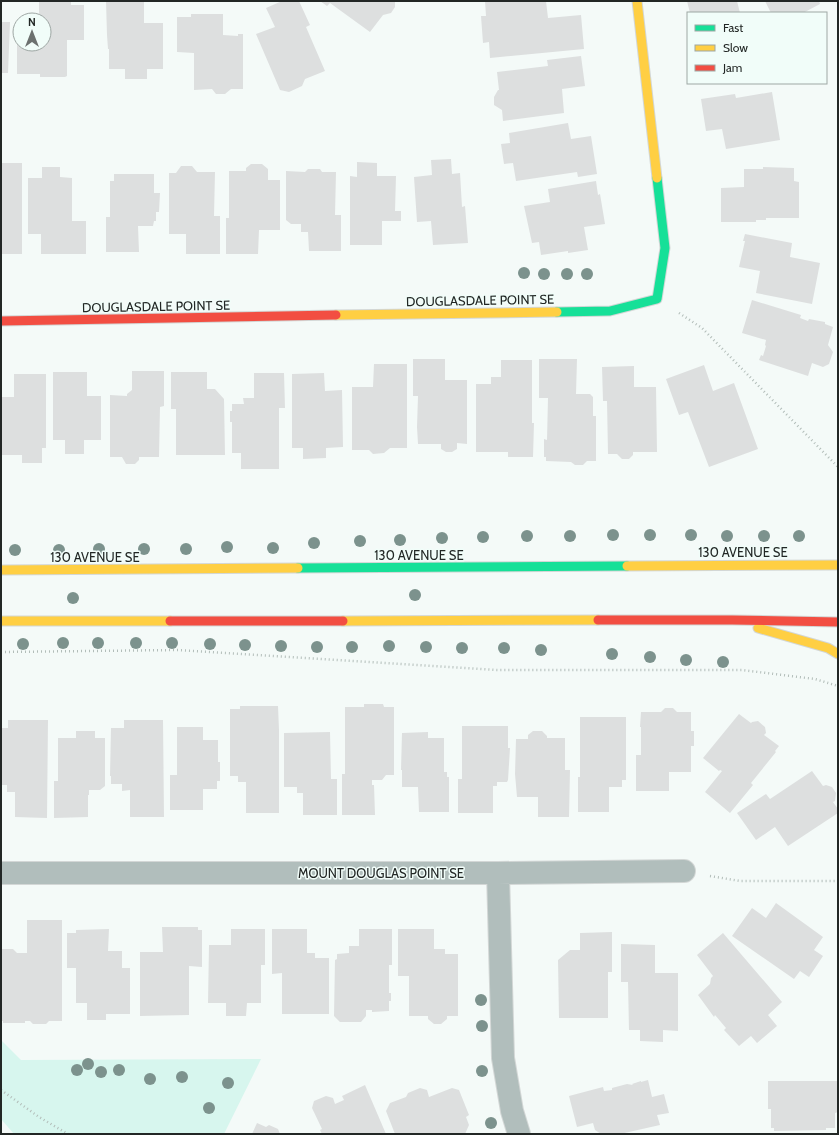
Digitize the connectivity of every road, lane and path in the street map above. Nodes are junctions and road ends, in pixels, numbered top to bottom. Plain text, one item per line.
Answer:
1 (636, 1) edge
2 (657, 299) junction
3 (1, 321) edge
4 (838, 467) edge
5 (838, 565) edge
6 (1, 570) edge
7 (732, 620) junction
8 (1, 621) edge
9 (838, 622) edge
10 (1, 652) edge
11 (838, 654) edge
12 (838, 686) edge
13 (684, 871) joint
14 (1, 873) edge
15 (498, 873) junction
16 (838, 881) edge
17 (1, 1090) edge
18 (68, 1134) edge
19 (519, 1134) edge

1 - 2 street
2 - 3 street, DOUGLASDALE POINT SE
2 - 4 path
5 - 6 street, 130 AVENUE SE
7 - 8 street
7 - 9 street
7 - 11 street
10 - 12 path
13 - 15 street, MOUNT DOUGLAS POINT SE
13 - 16 path
14 - 15 street, MOUNT DOUGLAS POINT SE
15 - 19 street
17 - 18 path

